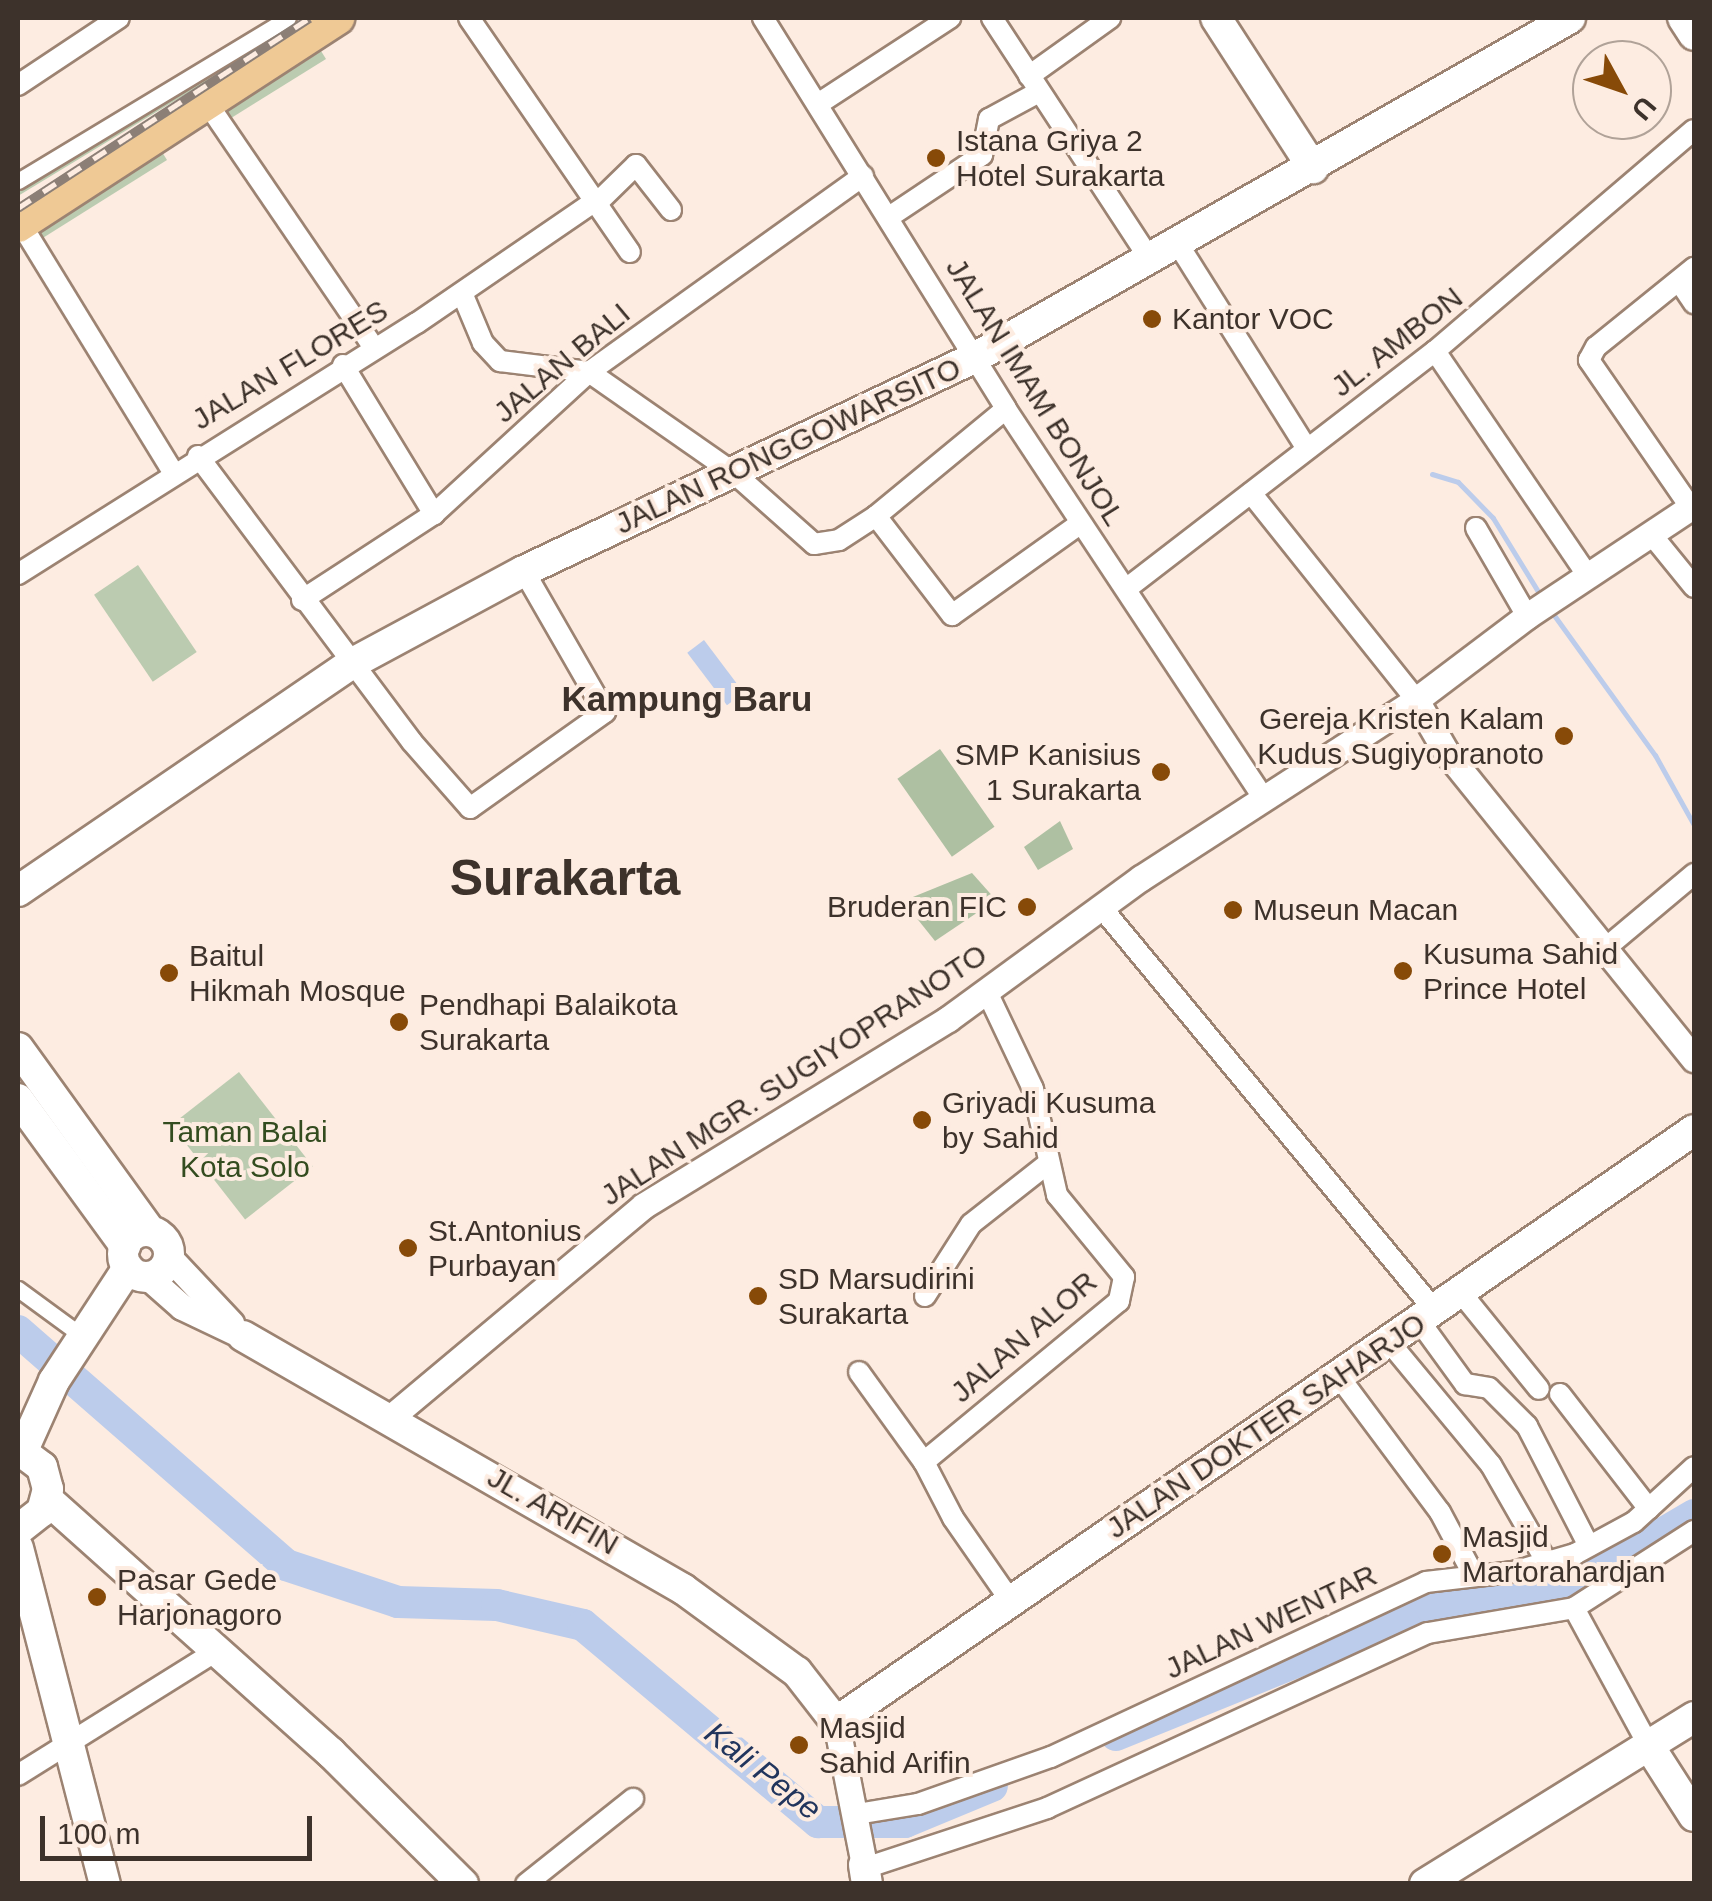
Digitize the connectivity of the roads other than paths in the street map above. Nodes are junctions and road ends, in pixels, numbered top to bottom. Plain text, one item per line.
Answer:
1 (118, 18) edge
2 (469, 18) edge
3 (763, 18) edge
4 (950, 18) edge
5 (992, 18) edge
6 (1110, 18) edge
7 (1216, 18) edge
8 (1570, 18) edge
9 (1683, 18) edge
10 (312, 21) edge
11 (1694, 35) edge
12 (1034, 84) junction
13 (18, 85) edge
14 (207, 104) junction
15 (818, 104) junction
16 (1694, 130) edge
17 (1312, 168) junction
18 (863, 176) junction
19 (18, 181) edge
20 (594, 204) junction
21 (670, 210) dead end
22 (889, 217) junction
23 (19, 225) edge
24 (1178, 244) junction
25 (630, 252) dead end
26 (1150, 258) junction
27 (1686, 274) edge
28 (462, 293) junction
29 (1694, 303) edge
30 (374, 348) junction
31 (1436, 352) junction
32 (976, 358) junction
33 (343, 365) junction
34 (590, 372) junction
35 (1006, 409) junction
36 (198, 456) junction
37 (1297, 457) junction
38 (173, 472) junction
39 (734, 473) junction
40 (1251, 492) junction
41 (1692, 506) edge
42 (434, 514) junction
43 (876, 516) junction
44 (1081, 523) junction
45 (1476, 528) dead end
46 (1651, 534) junction
47 (524, 571) junction
48 (18, 574) edge
49 (1588, 576) junction
50 (1694, 587) edge
51 (1126, 588) junction
52 (302, 600) junction
53 (1534, 611) junction
54 (351, 664) junction
55 (1416, 700) junction
56 (1262, 796) junction
57 (1694, 874) edge
58 (18, 891) edge
59 (1101, 908) junction
60 (1607, 948) junction
61 (988, 992) junction
62 (18, 1048) edge
63 (1694, 1059) edge
64 (18, 1099) edge
65 (1694, 1130) edge
66 (1046, 1165) junction
67 (143, 1259) junction
68 (18, 1289) edge
69 (1462, 1294) junction
70 (926, 1296) dead end
71 (1428, 1317) junction
72 (92, 1326) junction
73 (243, 1336) joint
74 (1390, 1343) junction
75 (859, 1372) dead end
76 (1340, 1378) junction
77 (391, 1418) junction
78 (25, 1453) edge
79 (924, 1462) junction
80 (1694, 1467) edge
81 (48, 1500) junction
82 (1649, 1509) junction
83 (18, 1530) edge
84 (1694, 1532) edge
85 (1589, 1546) junction
86 (18, 1548) edge
87 (1546, 1561) junction
88 (1473, 1574) junction
89 (1010, 1600) junction
90 (1574, 1608) junction
91 (218, 1650) junction
92 (1694, 1718) edge
93 (836, 1722) junction
94 (67, 1742) junction
95 (1649, 1746) junction
96 (18, 1775) edge
97 (633, 1799) dead end
98 (1694, 1816) edge
99 (857, 1817) junction
100 (865, 1872) edge
101 (105, 1884) edge
102 (463, 1884) edge
103 (526, 1884) edge
104 (1425, 1884) edge

1 - 13 street
2 - 20 street
3 - 15 street, JALAN IMAM BONJOL
4 - 15 street
5 - 12 street
6 - 12 street
7 - 17 main road
8 - 17 main road, JALAN RONGGOWARSITO
9 - 11 main road
10 - 14 main road
10 - 19 street
12 - 22 street
12 - 26 street
14 - 23 main road
14 - 30 street
15 - 18 street, JALAN IMAM BONJOL
16 - 31 street, JL. AMBON
17 - 24 main road, JALAN RONGGOWARSITO
18 - 22 street, JALAN IMAM BONJOL
18 - 34 street, JALAN BALI
20 - 21 street, JALAN FLORES
20 - 25 street
20 - 28 street, JALAN FLORES
22 - 32 street, JALAN IMAM BONJOL
23 - 38 street
24 - 26 main road, JALAN RONGGOWARSITO
24 - 37 street
26 - 32 main road, JALAN RONGGOWARSITO
27 - 29 street
27 - 41 street
28 - 30 street, JALAN FLORES
28 - 34 street
30 - 33 street, JALAN FLORES
31 - 37 street, JL. AMBON
31 - 49 street
32 - 35 street, JALAN IMAM BONJOL
32 - 39 main road, JALAN RONGGOWARSITO
33 - 36 street, JALAN FLORES
33 - 42 street
34 - 39 street
34 - 42 street, JALAN BALI
35 - 43 street
35 - 44 street, JALAN IMAM BONJOL
36 - 38 street, JALAN FLORES
36 - 52 street
37 - 40 street, JL. AMBON
38 - 48 street, JALAN FLORES
39 - 43 street
39 - 47 main road, JALAN RONGGOWARSITO
40 - 51 street, JL. AMBON
40 - 55 street
41 - 46 street, JALAN MGR. SUGIYOPRANOTO
42 - 52 street, JALAN BALI
43 - 44 street
44 - 51 street, JALAN IMAM BONJOL
45 - 53 street
46 - 49 street, JALAN MGR. SUGIYOPRANOTO
46 - 50 street
47 - 54 main road, JALAN RONGGOWARSITO
47 - 54 street
49 - 53 street, JALAN MGR. SUGIYOPRANOTO
51 - 56 street, JALAN IMAM BONJOL
52 - 54 street
53 - 55 street, JALAN MGR. SUGIYOPRANOTO
54 - 58 main road, JALAN RONGGOWARSITO
55 - 56 street, JALAN MGR. SUGIYOPRANOTO
55 - 60 street
56 - 59 street, JALAN MGR. SUGIYOPRANOTO
57 - 60 street
59 - 61 street, JALAN MGR. SUGIYOPRANOTO
59 - 71 street
60 - 63 street
61 - 66 street, JALAN ALOR
61 - 77 street, JALAN MGR. SUGIYOPRANOTO
62 - 67 main road
64 - 67 main road
65 - 69 main road, JALAN DOKTER SAHARJO
66 - 70 street
66 - 79 street, JALAN ALOR
67 - 72 main road
67 - 73 street
68 - 72 street
69 - 71 main road, JALAN DOKTER SAHARJO
69 - 82 street
71 - 74 main road, JALAN DOKTER SAHARJO
71 - 85 street
72 - 78 main road
73 - 77 main road, JL. ARIFIN
74 - 76 main road, JALAN DOKTER SAHARJO
74 - 87 street
75 - 79 street
76 - 88 street
76 - 89 main road, JALAN DOKTER SAHARJO
77 - 93 main road, JL. ARIFIN
78 - 81 main road
79 - 89 street
80 - 82 street, JALAN WENTAR
81 - 83 main road
81 - 91 main road
82 - 85 street, JALAN WENTAR
84 - 90 street
85 - 87 street, JALAN WENTAR
86 - 94 main road
87 - 88 street, JALAN WENTAR
88 - 99 street, JALAN WENTAR
89 - 93 main road, JALAN DOKTER SAHARJO
90 - 95 street
90 - 100 street
91 - 94 street
91 - 102 main road
92 - 95 main road
93 - 99 street
94 - 96 street
94 - 101 main road
95 - 98 main road
95 - 104 main road
97 - 103 street
99 - 100 street

